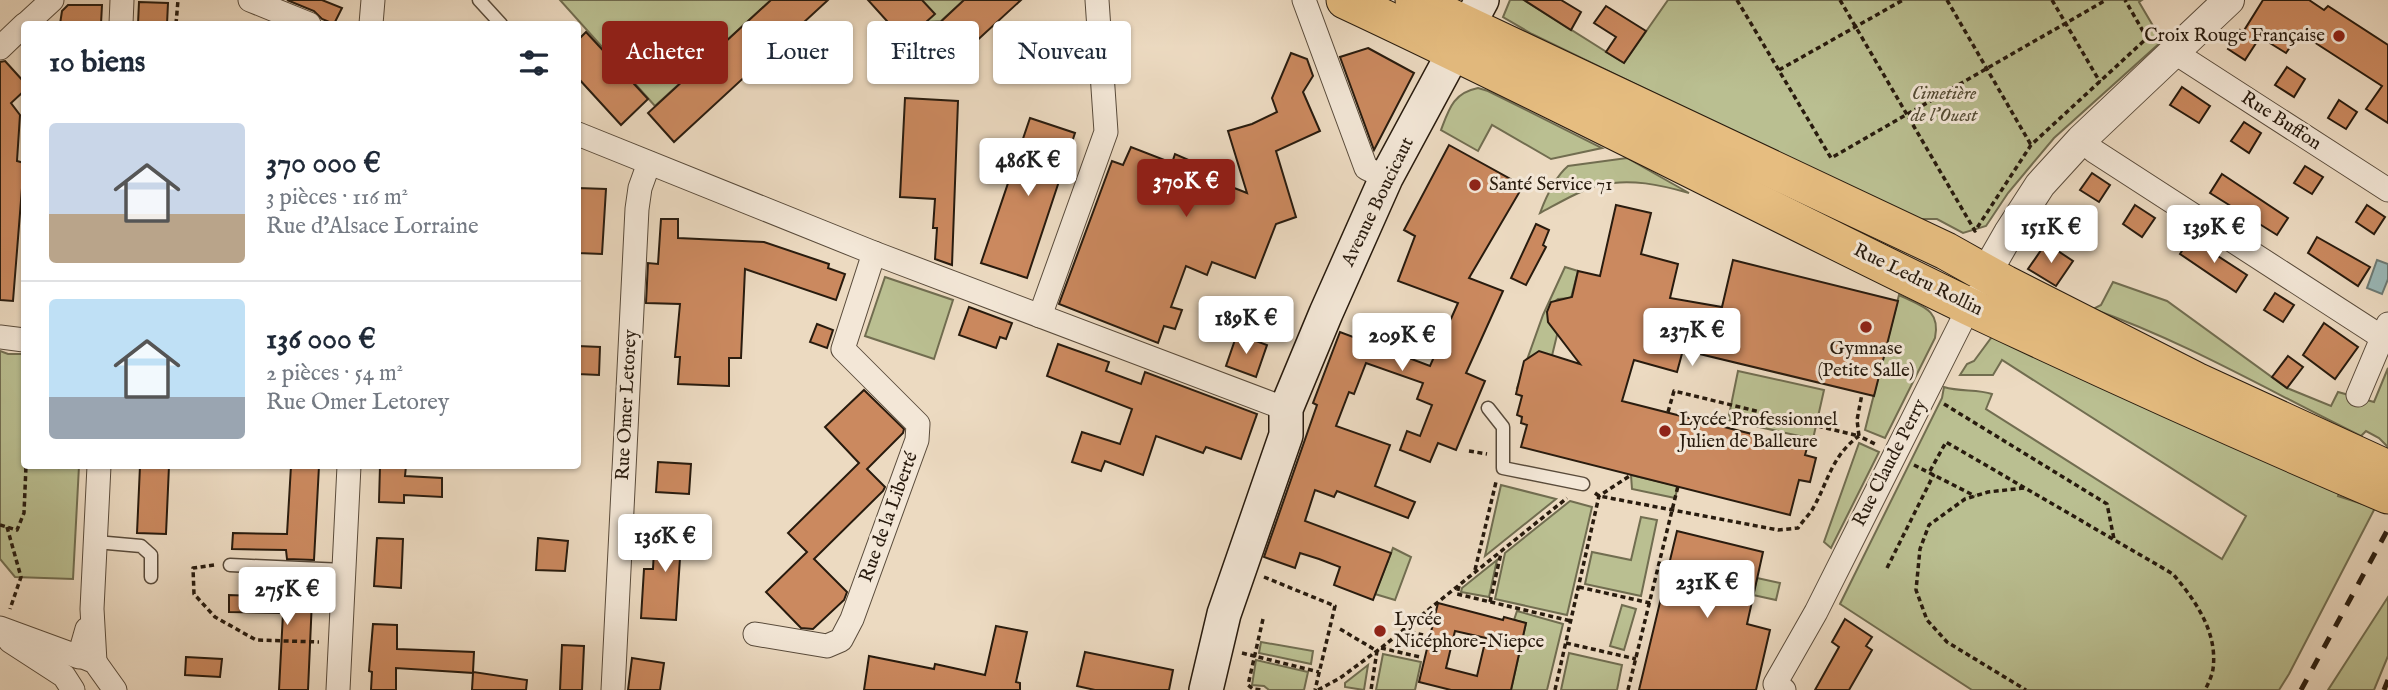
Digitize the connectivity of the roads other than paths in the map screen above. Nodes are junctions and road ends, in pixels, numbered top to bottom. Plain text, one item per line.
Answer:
1 (52, 0) edge
2 (122, 0) edge
3 (250, 0) edge
4 (373, 0) edge
5 (480, 0) edge
6 (1097, 0) edge
7 (1304, 0) edge
8 (1345, 0) edge
9 (1414, 0) edge
10 (2229, 0) edge
11 (29, 21) edge
12 (121, 21) edge
13 (302, 21) edge
14 (371, 21) edge
15 (498, 21) edge
16 (1469, 26) edge
17 (21, 29) edge
18 (0, 48) edge
19 (2175, 52) junction
20 (581, 135) edge
21 (2081, 140) junction
22 (649, 163) junction
23 (1386, 178) junction
24 (2388, 190) edge
25 (2009, 233) junction
26 (1946, 251) junction
27 (874, 253) junction
28 (1986, 273) junction
29 (1969, 306) junction
30 (1040, 316) junction
31 (2385, 331) edge
32 (0, 337) edge
33 (21, 340) edge
34 (2358, 395) dead end
35 (1488, 408) dead end
36 (1286, 409) junction
37 (99, 469) edge
38 (349, 469) edge
39 (1583, 484) road end
40 (2386, 485) edge
41 (96, 542) junction
42 (230, 565) road end
43 (344, 570) junction
44 (151, 577) dead end
45 (1, 631) edge
46 (755, 634) dead end
47 (87, 659) junction
48 (69, 683) edge
49 (117, 689) edge
50 (338, 690) edge
51 (613, 690) edge
52 (1190, 690) edge
53 (1206, 690) edge
54 (1784, 690) edge

1 - 11 street
2 - 12 street
3 - 13 street
4 - 14 street
5 - 15 lane
6 - 30 street
7 - 23 street
8 - 16 main road
9 - 16 main road
10 - 19 street, Rue Claude Perry
16 - 23 main road, Avenue Boucicaut
16 - 26 main road, Rue Ledru Rollin
16 - 29 main road, Rue Ledru Rollin
17 - 18 street
19 - 21 street, Rue Claude Perry
19 - 24 street, Rue Buffon
20 - 22 street
21 - 25 street, Rue Claude Perry
21 - 31 street
22 - 27 street
22 - 51 street, Rue Omer Letorey
23 - 36 main road, Avenue Boucicaut
25 - 26 street
25 - 28 street, Rue Claude Perry
26 - 28 main road, Rue Ledru Rollin
27 - 30 street
27 - 46 street, Rue de la Liberté
28 - 29 street, Rue Claude Perry
28 - 40 main road, Rue Ledru Rollin
29 - 40 main road, Rue Ledru Rollin
29 - 54 street, Rue Claude Perry
30 - 36 street
31 - 34 street
32 - 33 street
35 - 39 lane
36 - 52 main road, Avenue Boucicaut
36 - 53 main road, Avenue Boucicaut
37 - 41 street
38 - 43 street
41 - 44 lane
41 - 47 street
42 - 43 lane
43 - 50 street
45 - 47 street
45 - 48 street
47 - 48 street
47 - 49 street

